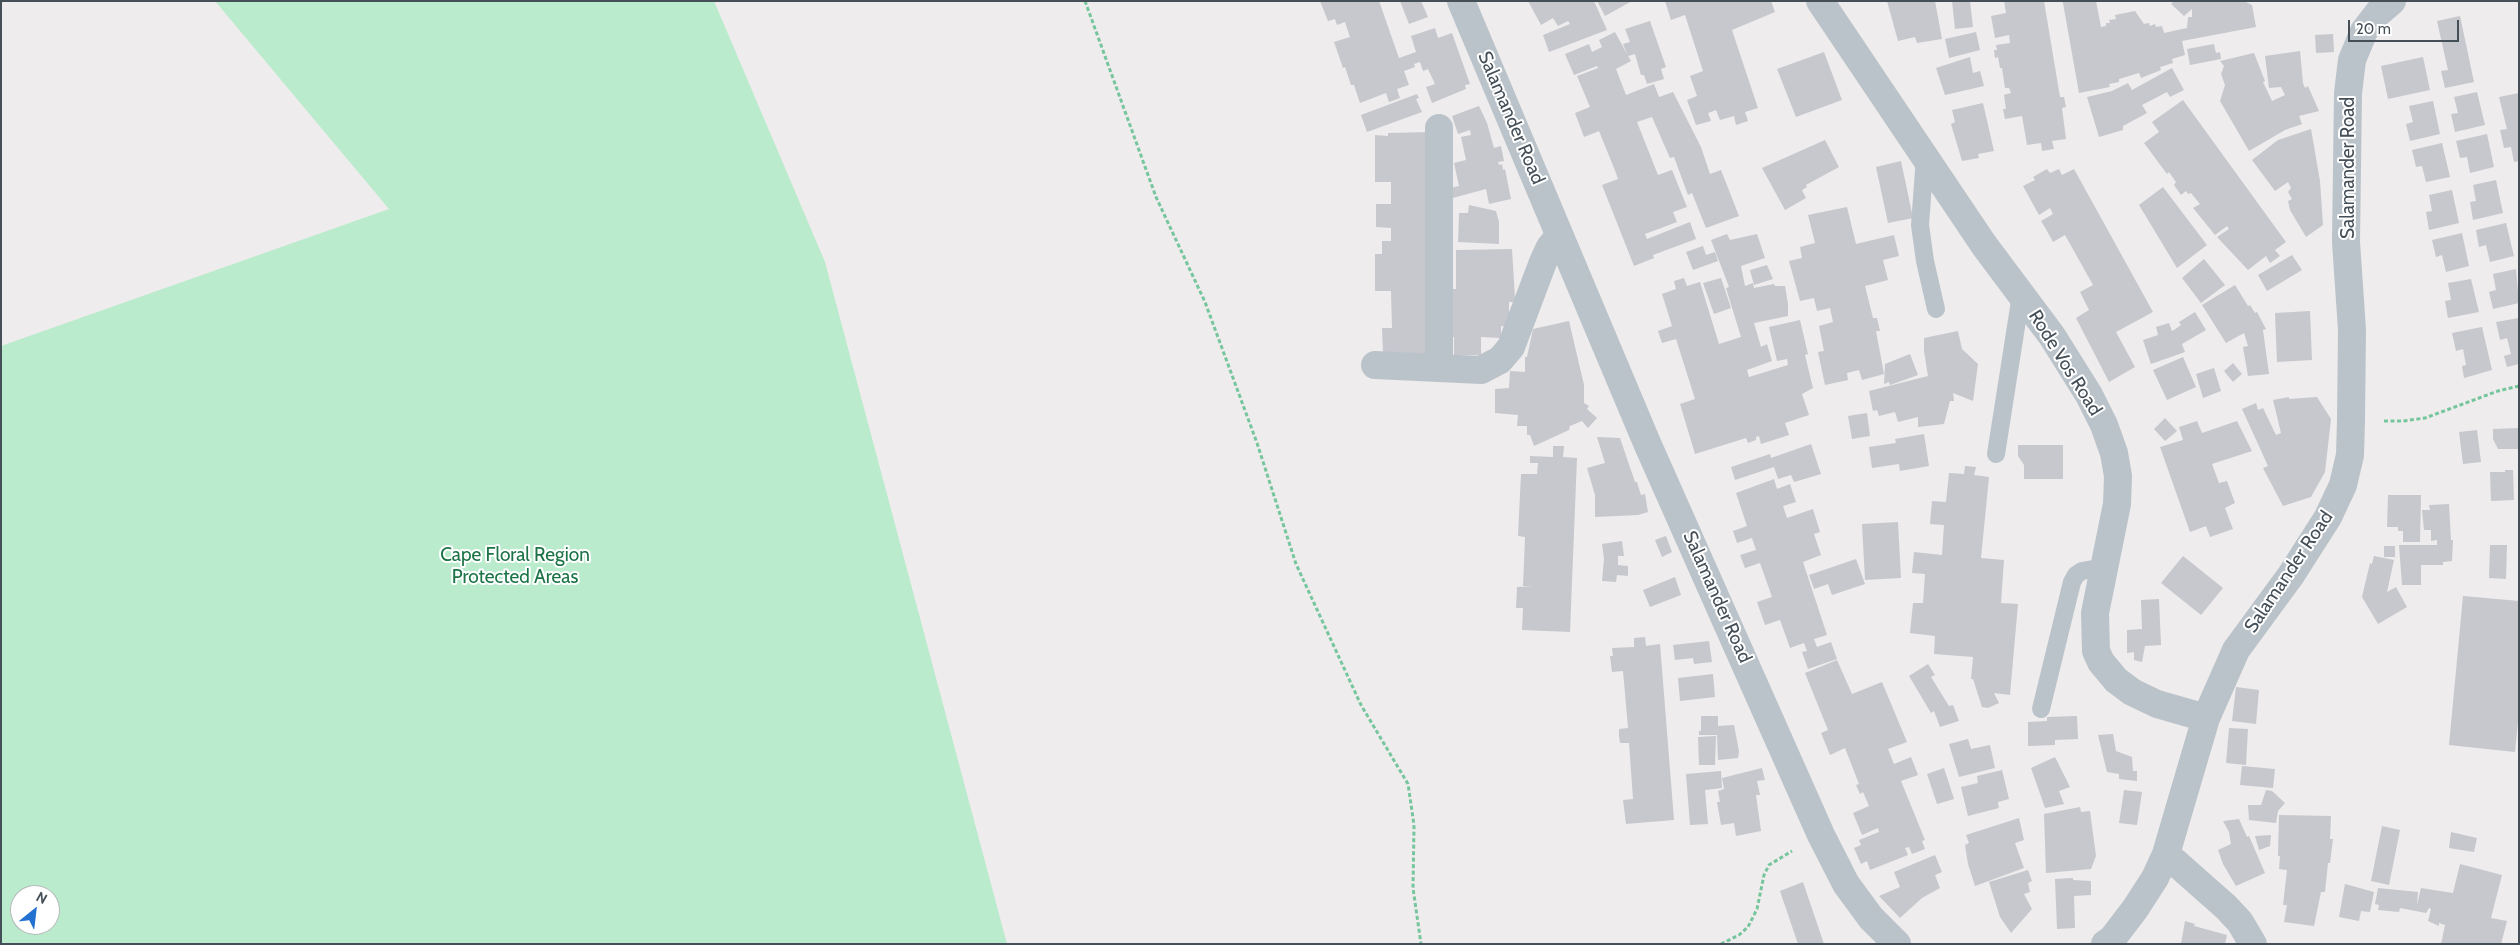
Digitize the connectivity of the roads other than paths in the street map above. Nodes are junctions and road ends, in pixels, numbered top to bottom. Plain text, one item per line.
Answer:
1 (1461, 1) edge
2 (1820, 1) edge
3 (2392, 1) edge
4 (1439, 128) dead end
5 (1926, 157) junction
6 (1559, 236) junction
7 (2021, 295) junction
8 (1936, 309) dead end
9 (1375, 365) dead end
10 (1439, 367) junction
11 (1996, 454) dead end
12 (2104, 567) junction
13 (2041, 708) dead end
14 (2206, 718) junction
15 (2166, 854) junction
16 (1897, 944) edge
17 (2105, 944) edge
18 (2253, 944) edge

1 - 6 street, Salamander Road
2 - 5 street, Rode Vos Road
3 - 14 street, Salamander Road
4 - 10 street
5 - 7 street, Rode Vos Road
5 - 8 lane
6 - 10 street
6 - 16 street, Salamander Road
7 - 11 lane
7 - 12 street, Rode Vos Road
9 - 10 street
12 - 13 lane
12 - 14 street, Rode Vos Road
14 - 15 street, Salamander Road
15 - 17 street, Salamander Road
15 - 18 street

